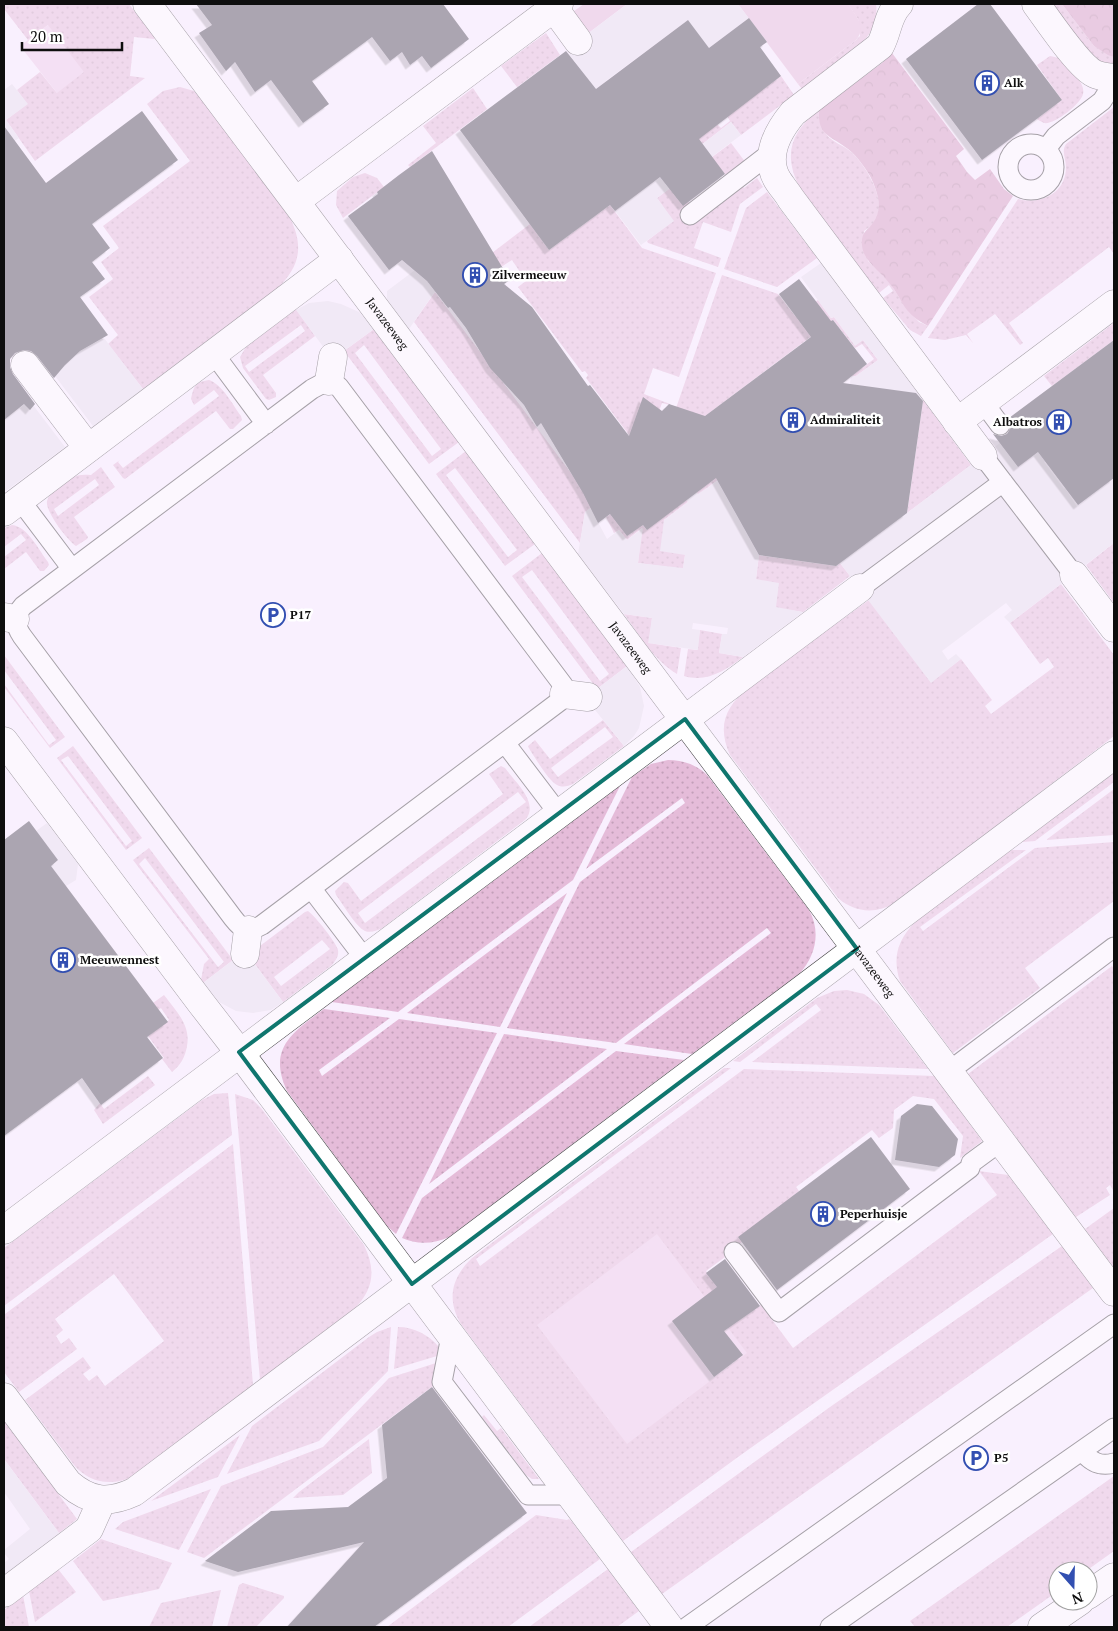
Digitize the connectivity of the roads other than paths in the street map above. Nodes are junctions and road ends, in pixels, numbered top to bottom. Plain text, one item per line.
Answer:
1 (147, 4) edge
2 (899, 4) edge
3 (1036, 4) edge
4 (557, 6) edge
5 (578, 41) dead end
6 (1114, 78) edge
7 (1114, 82) edge
8 (1046, 149) junction
9 (772, 151) junction
10 (296, 201) junction
11 (690, 215) dead end
12 (339, 259) junction
13 (1114, 304) edge
14 (214, 354) junction
15 (25, 365) dead end
16 (983, 402) junction
17 (957, 422) junction
18 (266, 424) junction
19 (1000, 425) dead end
20 (88, 448) junction
21 (983, 456) joint
22 (1003, 482) junction
23 (12, 506) edge
24 (72, 569) junction
25 (1074, 575) joint
26 (860, 588) joint
27 (9, 618) edge
28 (1114, 628) edge
29 (685, 719) junction
30 (4, 741) edge
31 (505, 743) junction
32 (1114, 755) edge
33 (558, 814) junction
34 (312, 888) junction
35 (1114, 947) edge
36 (857, 949) junction
37 (364, 958) junction
38 (239, 1052) junction
39 (948, 1072) junction
40 (1000, 1140) junction
41 (4, 1230) edge
42 (734, 1252) dead end
43 (412, 1284) junction
44 (1114, 1292) edge
45 (1114, 1324) edge
46 (4, 1397) edge
47 (1114, 1428) edge
48 (1082, 1451) junction
49 (1114, 1463) edge
50 (102, 1500) junction
51 (1114, 1577) edge
52 (8, 1583) edge
53 (1098, 1589) edge
54 (1065, 1611) edge
55 (669, 1627) edge
56 (687, 1627) edge
57 (830, 1627) edge
58 (1042, 1627) edge

1 - 10 street, Javazeeweg
2 - 9 street
3 - 6 street
4 - 5 street
4 - 10 street
7 - 8 lane
8 - 8 lane
9 - 11 lane
9 - 17 street
10 - 12 street, Javazeeweg
12 - 14 street
12 - 29 street, Javazeeweg
13 - 16 street
14 - 18 lane
14 - 20 street
15 - 20 street
16 - 17 street
16 - 19 lane
17 - 21 street
18 - 24 lane
18 - 31 lane
20 - 23 street
21 - 22 lane
22 - 25 lane
22 - 26 lane
23 - 24 lane
24 - 27 lane
25 - 28 street
26 - 29 street
27 - 34 lane
29 - 33 street
29 - 36 street, Javazeeweg
30 - 38 street
31 - 33 lane
31 - 34 lane
32 - 36 street
33 - 37 street
34 - 37 lane
35 - 39 lane
36 - 39 street, Javazeeweg
36 - 43 street
37 - 38 street
38 - 41 street
38 - 43 street
39 - 40 street, Javazeeweg
40 - 42 lane
40 - 44 street, Javazeeweg
43 - 50 street
43 - 55 street
45 - 56 lane
46 - 50 street
47 - 48 lane
48 - 49 lane
48 - 57 lane
50 - 52 street
51 - 53 street
54 - 58 street

